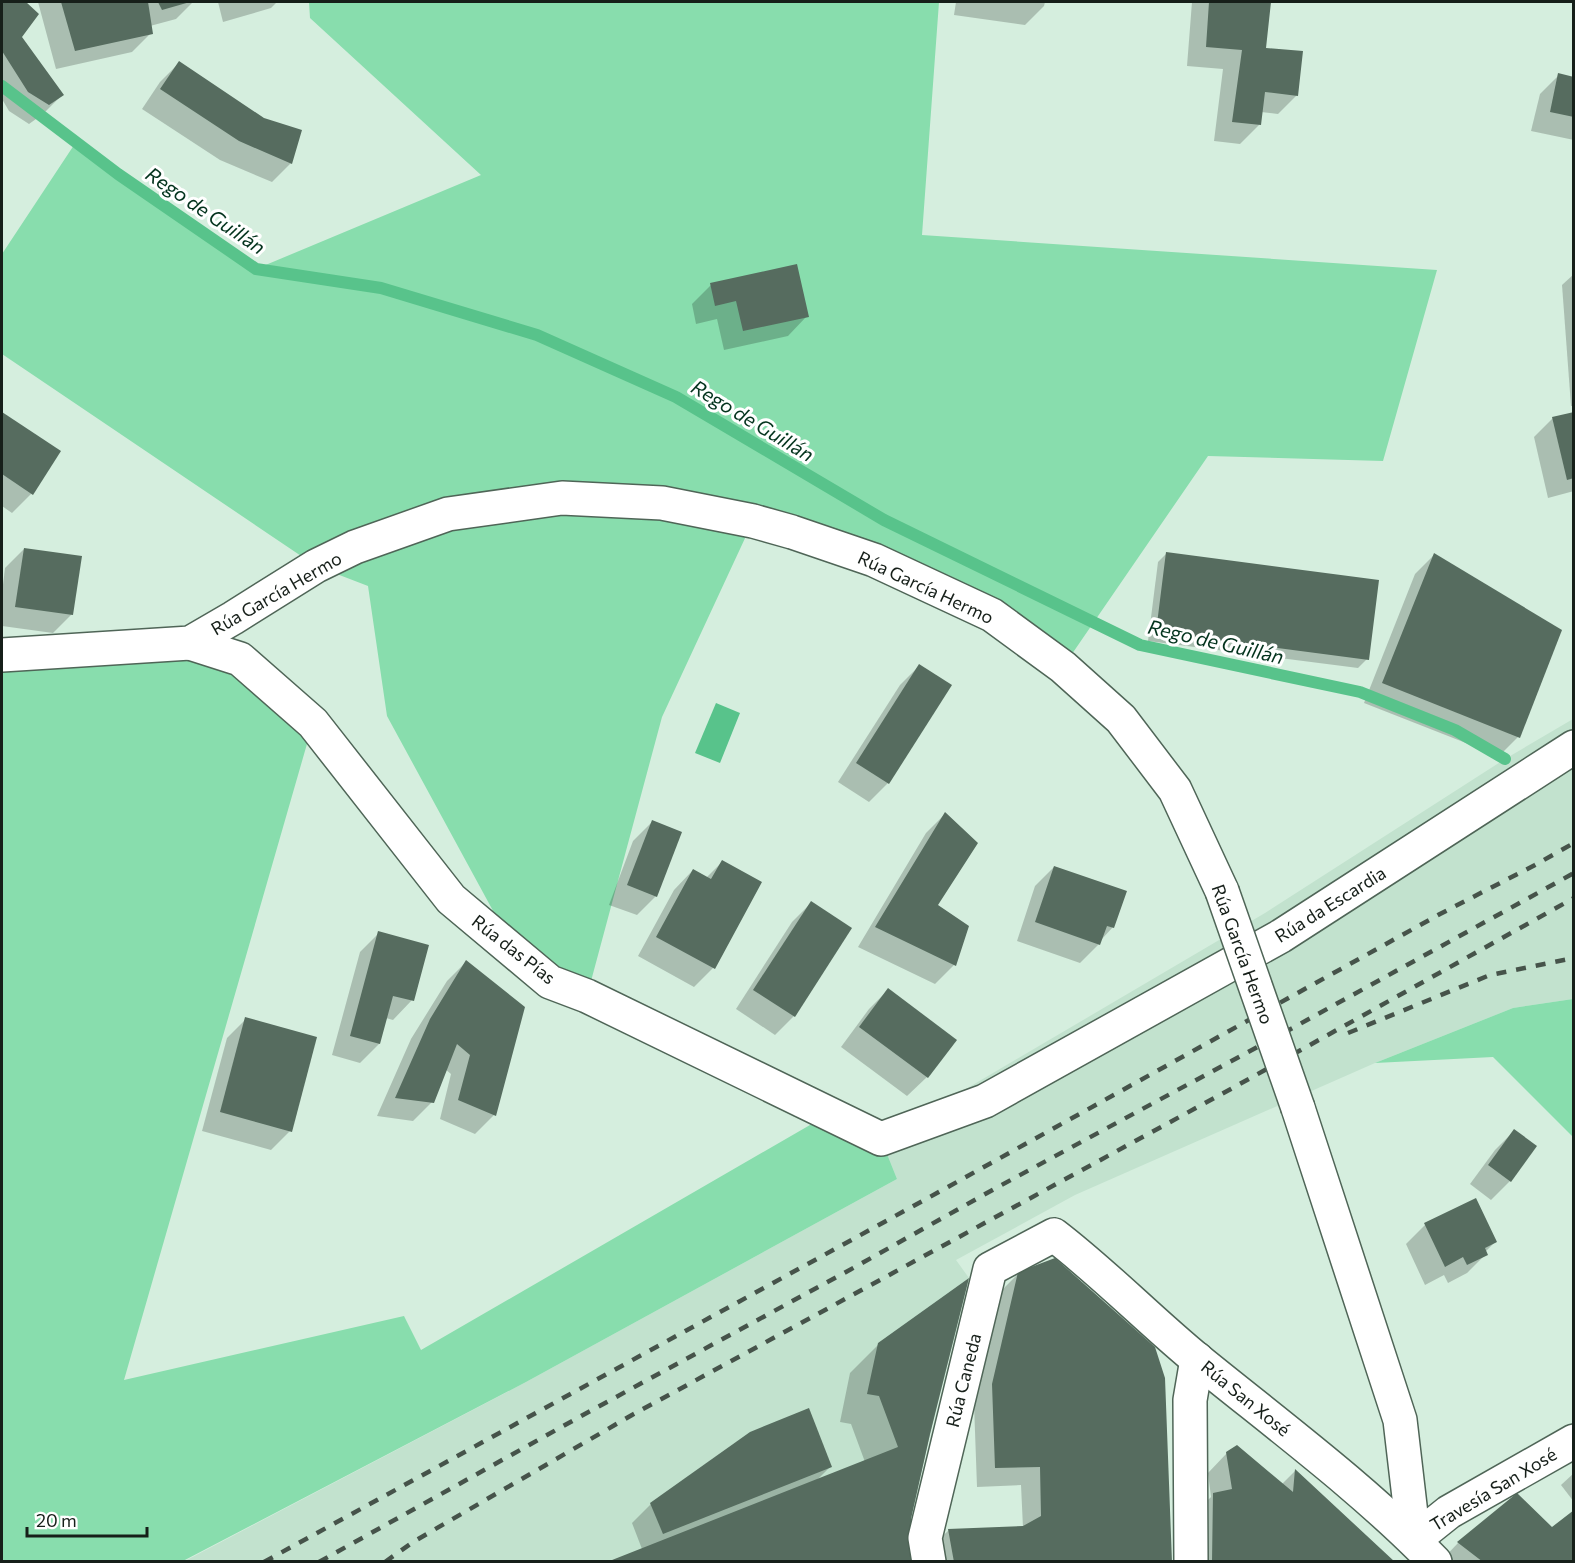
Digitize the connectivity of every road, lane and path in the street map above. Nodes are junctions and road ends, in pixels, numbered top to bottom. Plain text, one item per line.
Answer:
1 (190, 643) junction
2 (2, 655) edge
3 (1574, 747) edge
4 (985, 1101) joint
5 (1054, 1235) joint
6 (1197, 1359) junction
7 (1574, 1441) edge
8 (1425, 1551) edge
9 (929, 1562) edge
10 (1191, 1562) edge

1 - 2 street, Rúa García Hermo
1 - 4 street, Rúa das Pías
1 - 8 street, Rúa García Hermo, bridge
3 - 4 street, Rúa da Escardia
5 - 6 street, Rúa San Xosé
5 - 9 street, Rúa Caneda
6 - 8 street, Rúa San Xosé
6 - 10 street
7 - 8 street, Travesía San Xosé

